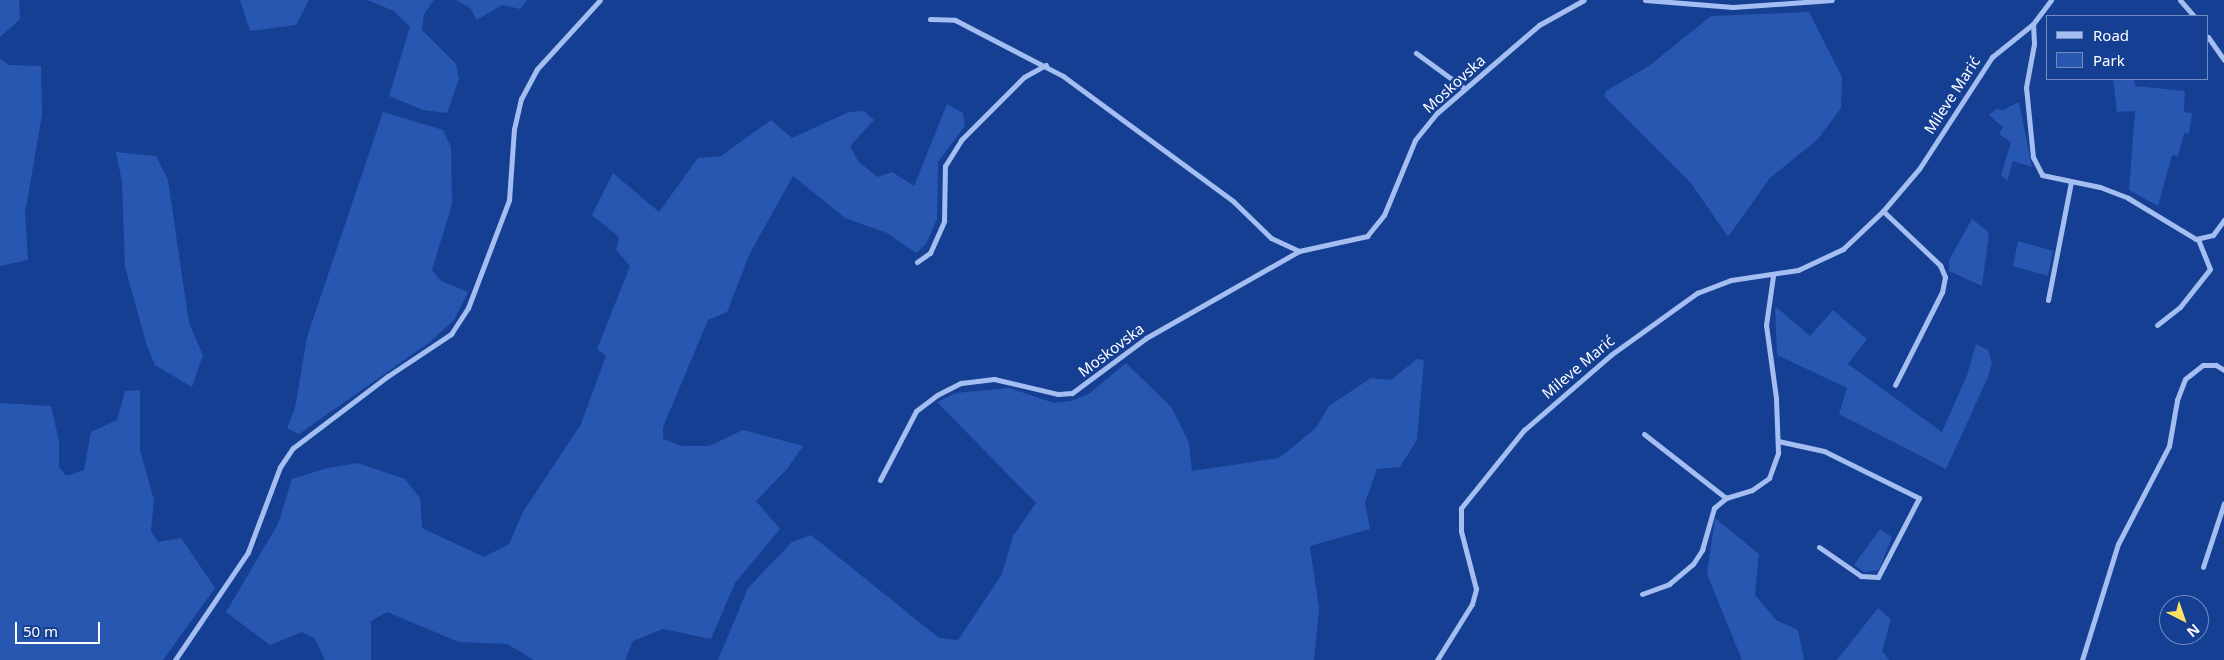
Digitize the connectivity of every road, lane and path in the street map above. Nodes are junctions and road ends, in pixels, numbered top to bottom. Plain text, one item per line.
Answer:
1 (600, 0) edge
2 (1584, 0) edge
3 (1645, 0) edge
4 (1832, 0) edge
5 (2051, 0) edge
6 (2180, 0) edge
7 (1670, 2) edge
8 (2193, 15) edge
9 (930, 19) dead end
10 (2033, 24) junction
11 (2209, 38) edge
12 (1416, 54) dead end
13 (2224, 60) edge
14 (1046, 65) junction
15 (1464, 88) junction
16 (2071, 182) junction
17 (1883, 211) junction
18 (2224, 220) edge
19 (2198, 239) junction
20 (1299, 251) junction
21 (918, 262) dead end
22 (1773, 276) junction
23 (2048, 300) dead end
24 (2157, 325) dead end
25 (2224, 370) edge
26 (1896, 385) dead end
27 (1644, 434) dead end
28 (1778, 441) junction
29 (880, 480) dead end
30 (1726, 498) junction
31 (2224, 504) edge
32 (1819, 547) dead end
33 (2203, 567) dead end
34 (1642, 594) dead end
35 (175, 660) edge
36 (1437, 660) edge
37 (2082, 660) edge

1 - 35 street
2 - 15 street, Moskovska
3 - 7 street
4 - 7 street
5 - 10 street, Mileve Marić
6 - 8 street
9 - 14 street
10 - 16 street
10 - 17 street, Mileve Marić
11 - 13 street
12 - 15 street
14 - 20 street
14 - 21 street
15 - 20 street, Moskovska
16 - 19 street
16 - 23 street
17 - 22 street, Mileve Marić
17 - 26 street
18 - 19 street
19 - 24 street
20 - 29 street, Moskovska
22 - 28 street
22 - 36 street, Mileve Marić
25 - 37 street
27 - 30 street
28 - 30 street
28 - 32 street
30 - 34 street
31 - 33 street

